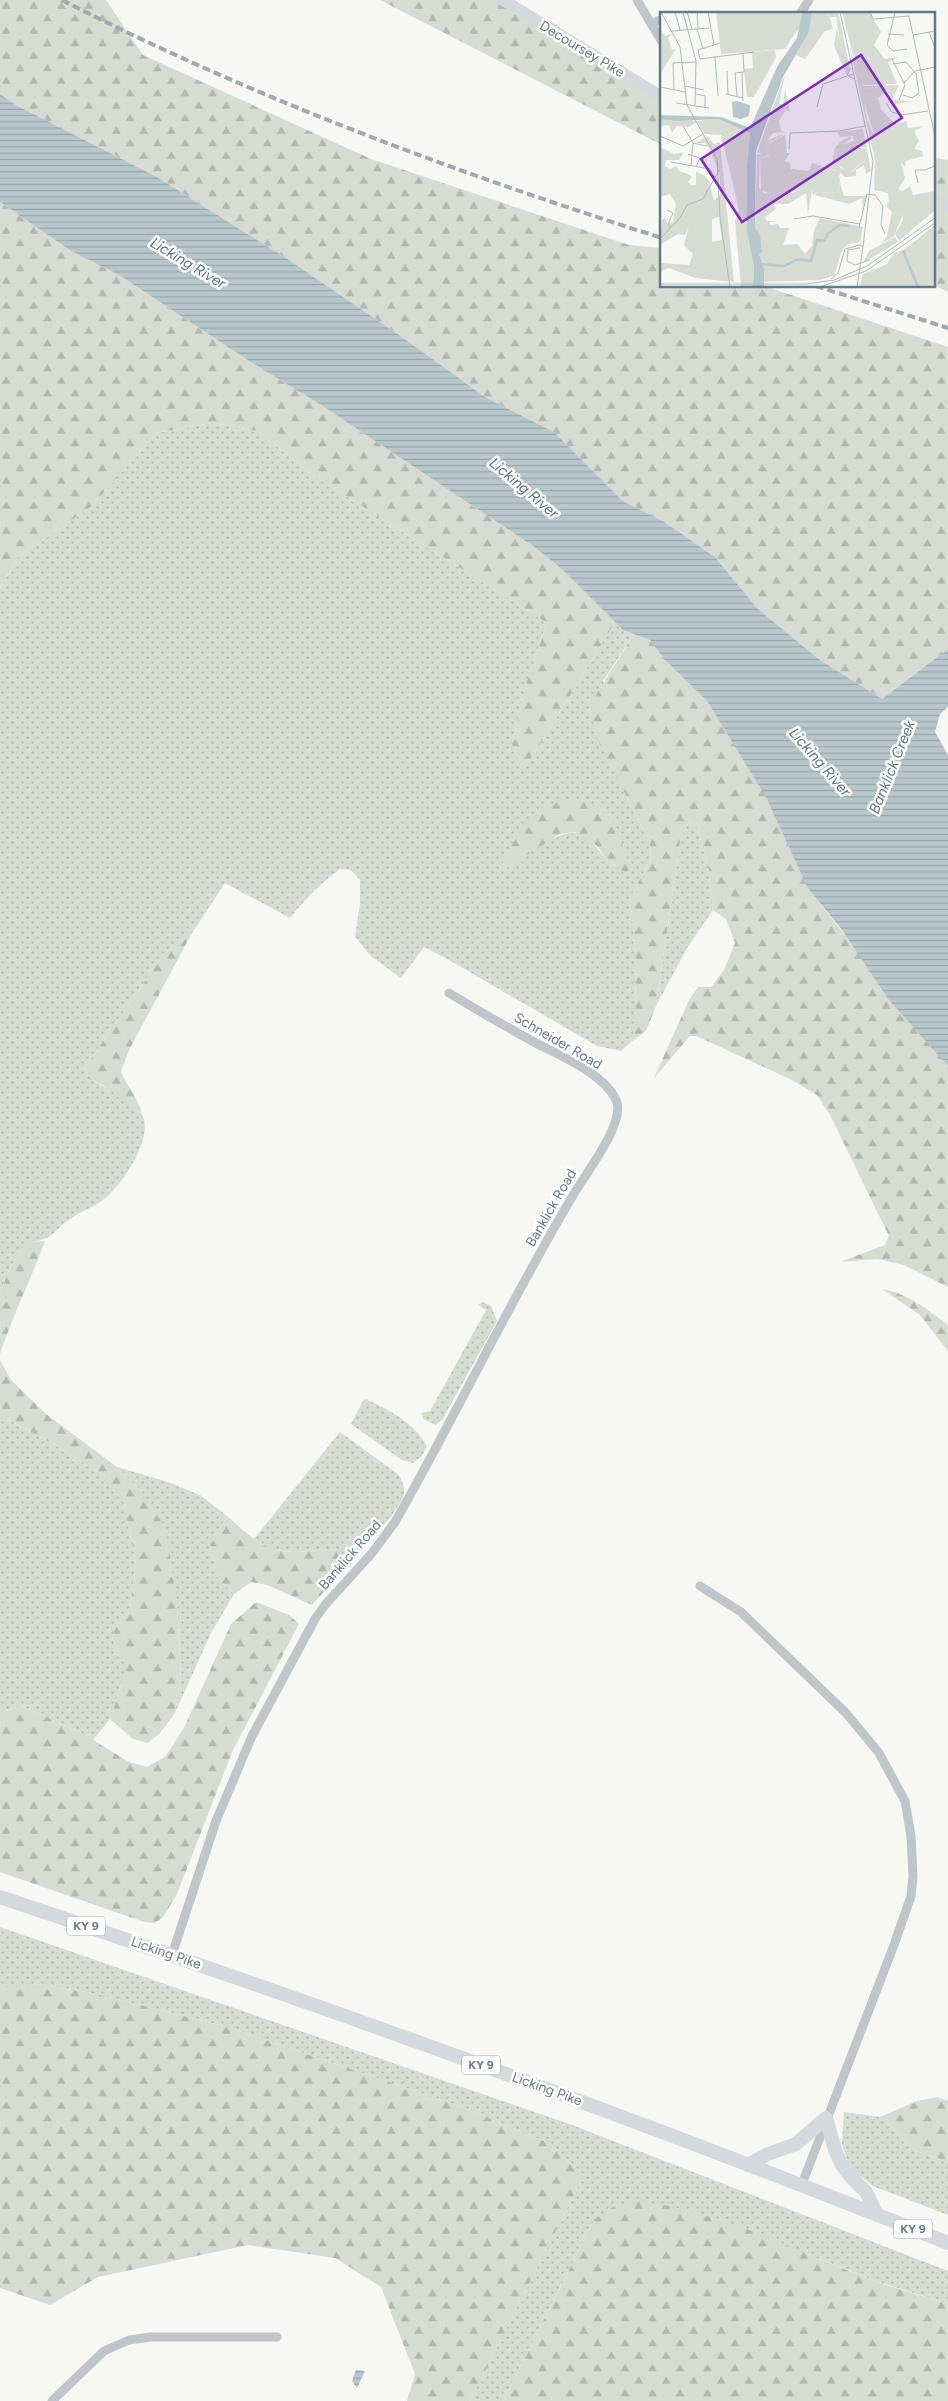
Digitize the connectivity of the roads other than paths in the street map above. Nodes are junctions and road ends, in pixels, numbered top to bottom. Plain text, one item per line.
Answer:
1 (503, 0) edge
2 (637, 0) edge
3 (809, 0) edge
4 (801, 12) edge
5 (660, 19) edge
6 (651, 24) junction
7 (660, 39) edge
8 (660, 96) edge
9 (448, 993) dead end
10 (595, 1161) joint
11 (700, 1586) dead end
12 (0, 1897) edge
13 (172, 1955) junction
14 (826, 2118) junction
15 (748, 2165) junction
16 (802, 2184) junction
17 (877, 2215) junction
18 (948, 2243) edge
19 (277, 2337) dead end
20 (52, 2401) edge

1 - 8 main road, Decoursey Pike
2 - 6 street
3 - 4 street
5 - 6 street
6 - 7 street
9 - 10 street, Schneider Road
10 - 13 street, Banklick Road
11 - 14 street
12 - 13 main road, Licking Pike / KY 9
13 - 15 main road, Licking Pike / KY 9
14 - 15 main road
14 - 16 street
14 - 17 main road
15 - 16 main road, Licking Pike / KY 9
16 - 17 main road, Licking Pike / KY 9
17 - 18 main road, Licking Pike / KY 9
19 - 20 street

